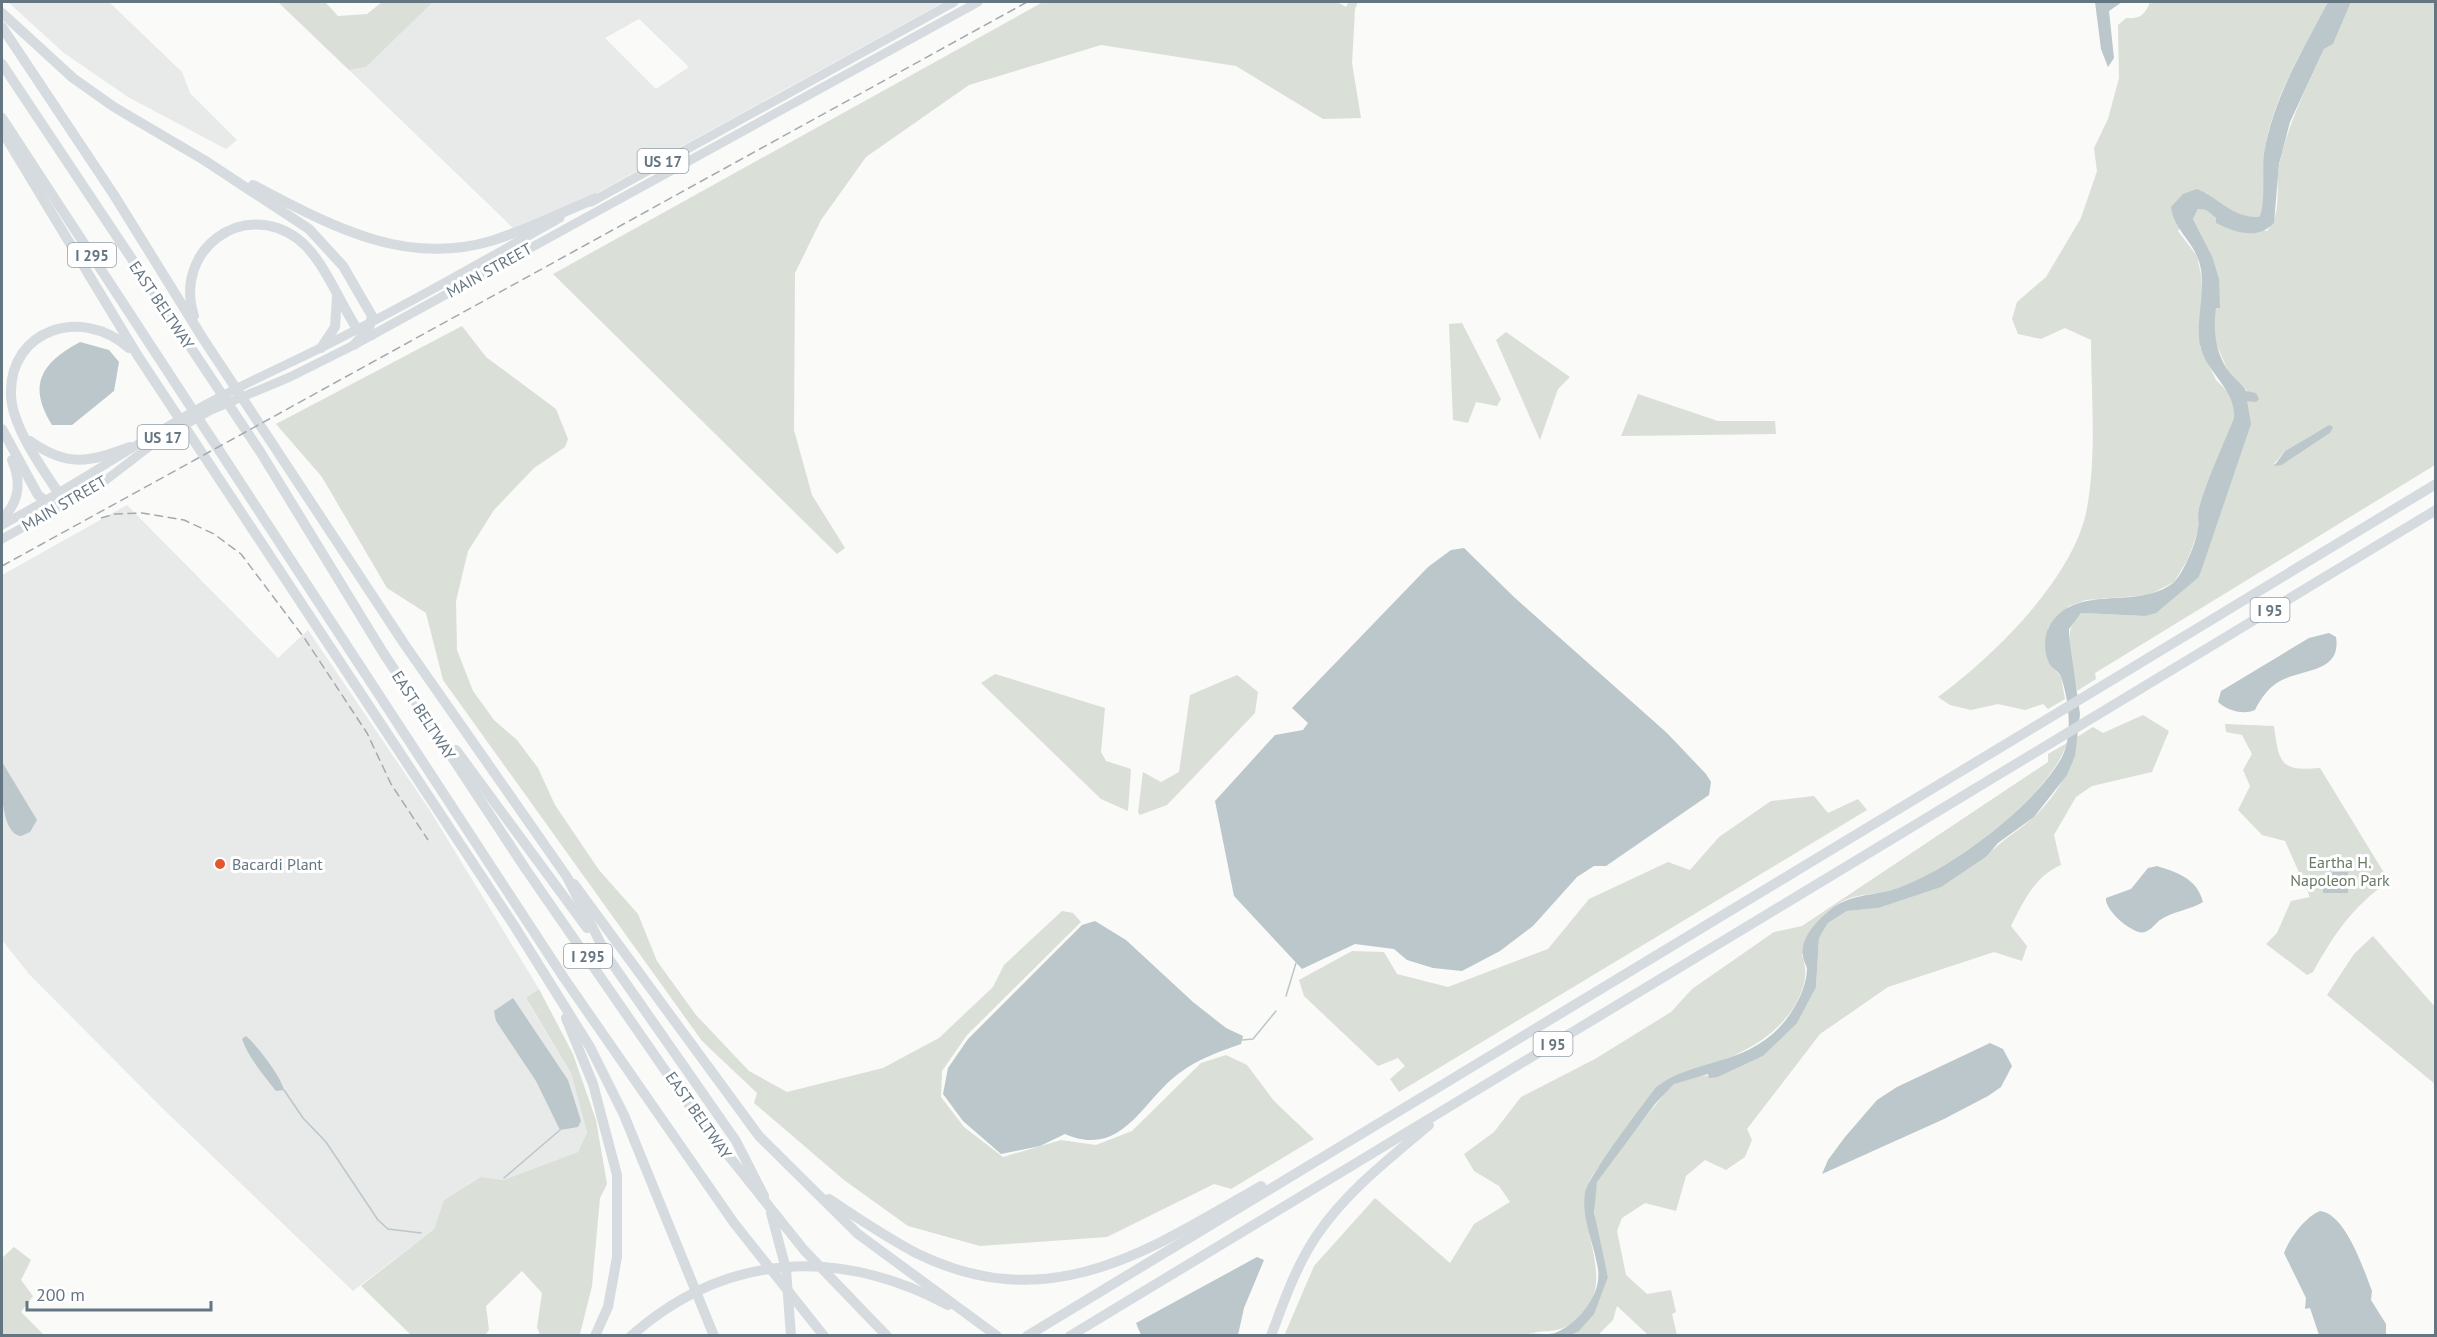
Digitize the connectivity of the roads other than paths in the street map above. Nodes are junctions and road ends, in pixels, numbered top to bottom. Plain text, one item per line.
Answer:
1 (954, 2) edge
2 (978, 2) edge
3 (2, 13) edge
4 (2, 27) edge
5 (2, 64) edge
6 (2, 118) edge
7 (2, 131) edge
8 (204, 160) junction
9 (658, 163) junction
10 (650, 181) junction
11 (597, 198) junction
12 (336, 296) junction
13 (372, 321) junction
14 (197, 328) junction
15 (365, 332) junction
16 (354, 345) joint
17 (321, 348) junction
18 (138, 356) junction
19 (2, 430) edge
20 (27, 440) junction
21 (130, 447) junction
22 (2436, 484) edge
23 (59, 494) junction
24 (47, 501) junction
25 (61, 507) junction
26 (2436, 510) edge
27 (2, 519) edge
28 (2, 525) edge
29 (2, 539) edge
30 (384, 654) junction
31 (567, 877) junction
32 (604, 951) junction
33 (545, 975) junction
34 (1454, 1104) junction
35 (1347, 1143) junction
36 (804, 1182) junction
37 (987, 1326) junction
38 (596, 1335) edge
39 (631, 1335) edge
40 (714, 1335) edge
41 (791, 1335) edge
42 (824, 1335) edge
43 (887, 1335) edge
44 (997, 1335) edge
45 (1027, 1335) edge
46 (1070, 1335) edge
47 (1271, 1335) edge

1 - 9 main road, MAIN STREET / US 17
2 - 10 main road, MAIN STREET / US 17
3 - 8 highway
4 - 14 highway
5 - 30 highway, EAST BELTWAY / I 295
6 - 42 highway, EAST BELTWAY / I 295
7 - 18 highway
8 - 11 highway
8 - 13 highway
9 - 10 main road
9 - 11 main road, MAIN STREET / US 17
10 - 15 main road, MAIN STREET / US 17
11 - 13 main road, MAIN STREET / US 17
12 - 14 highway
12 - 15 highway
12 - 17 highway
13 - 15 highway
14 - 31 highway
15 - 16 highway
15 - 17 main road, MAIN STREET / US 17
16 - 25 main road, MAIN STREET / US 17
17 - 21 main road, MAIN STREET / US 17
18 - 20 highway
18 - 33 highway
19 - 24 highway
19 - 27 highway
20 - 21 highway
20 - 23 highway
21 - 23 main road, MAIN STREET / US 17
22 - 35 highway, I 95
23 - 24 main road, MAIN STREET / US 17
23 - 25 highway
24 - 25 highway
24 - 28 main road, MAIN STREET / US 17
25 - 29 main road, MAIN STREET / US 17
26 - 34 highway, I 95
30 - 32 highway
30 - 43 highway, EAST BELTWAY / I 295
31 - 32 highway
31 - 36 highway
32 - 41 highway
33 - 38 highway
33 - 40 highway
34 - 46 highway, I 95
34 - 47 highway
35 - 36 highway
35 - 45 highway, I 95
36 - 37 highway
37 - 39 highway
37 - 44 highway

